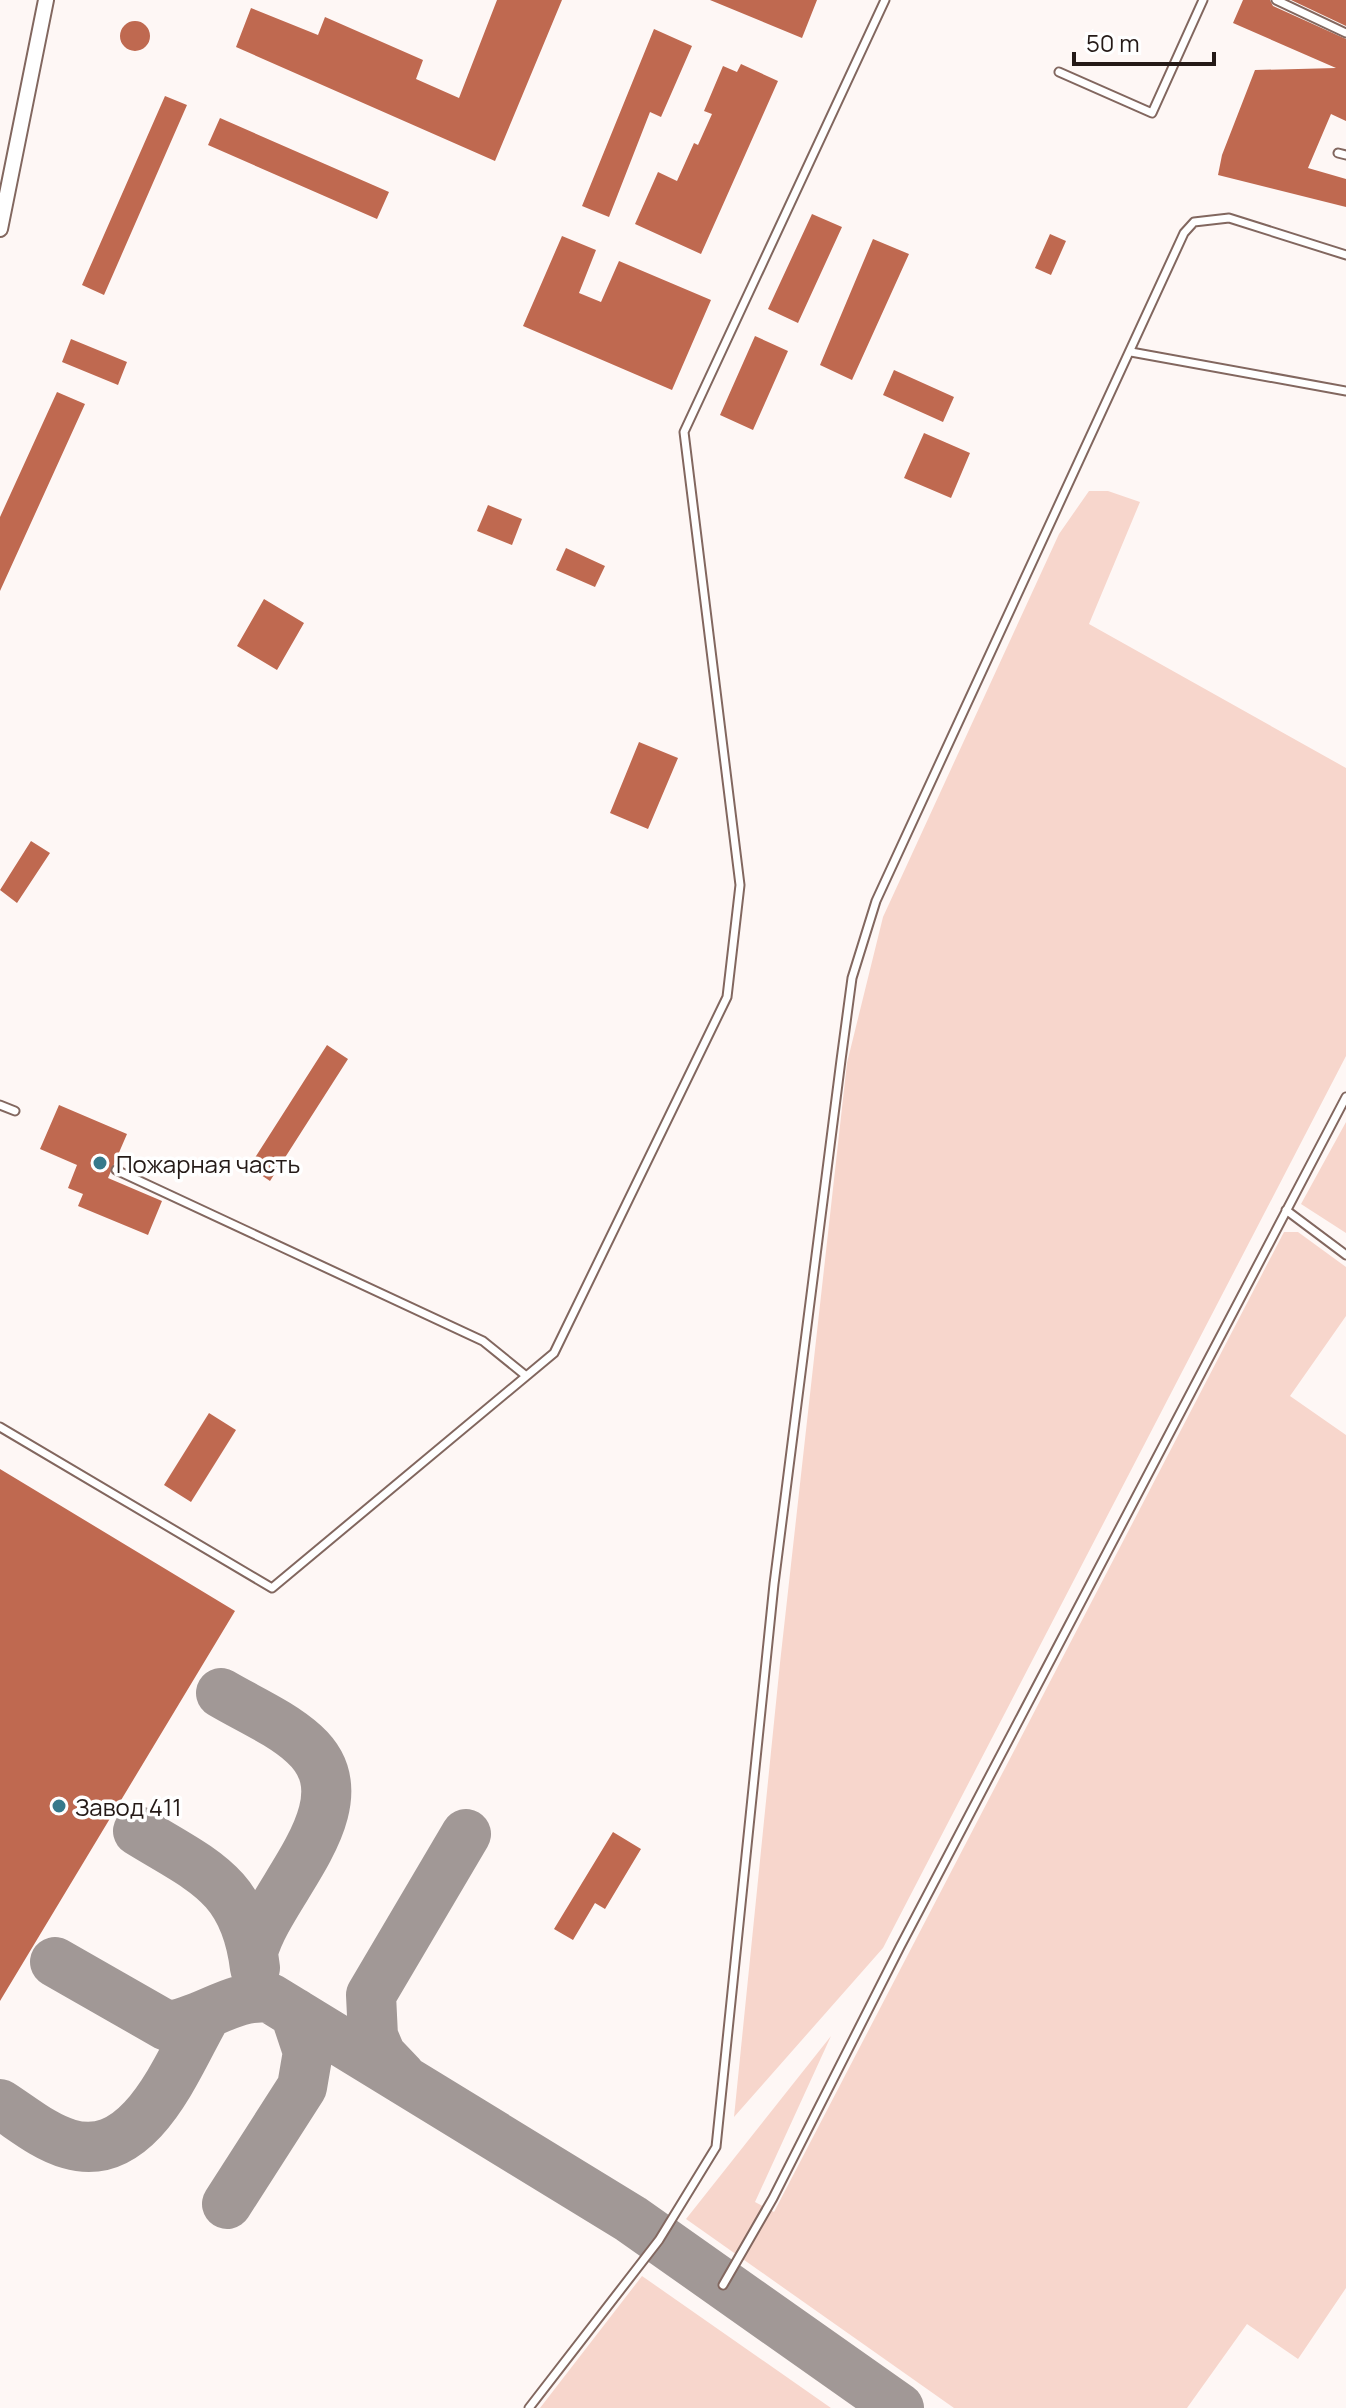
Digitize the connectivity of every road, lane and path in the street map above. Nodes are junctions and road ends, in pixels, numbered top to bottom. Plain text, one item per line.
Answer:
1 (46, 0) edge
2 (885, 0) edge
3 (1203, 0) edge
4 (1276, 0) edge
5 (1346, 33) edge
6 (1059, 72) dead end
7 (0, 229) edge
8 (1346, 255) edge
9 (1131, 352) junction
10 (1346, 391) edge
11 (1346, 1097) edge
12 (0, 1105) edge
13 (15, 1111) dead end
14 (116, 1170) dead end
15 (1286, 1210) junction
16 (1346, 1255) edge
17 (525, 1375) junction
18 (0, 1427) edge
19 (723, 2285) dead end
20 (529, 2408) edge

1 - 7 street
2 - 17 lane
3 - 6 lane
4 - 5 lane
8 - 9 lane
9 - 10 lane
9 - 20 lane
11 - 15 lane
12 - 13 lane
14 - 17 lane
15 - 16 lane
15 - 19 lane
17 - 18 lane

